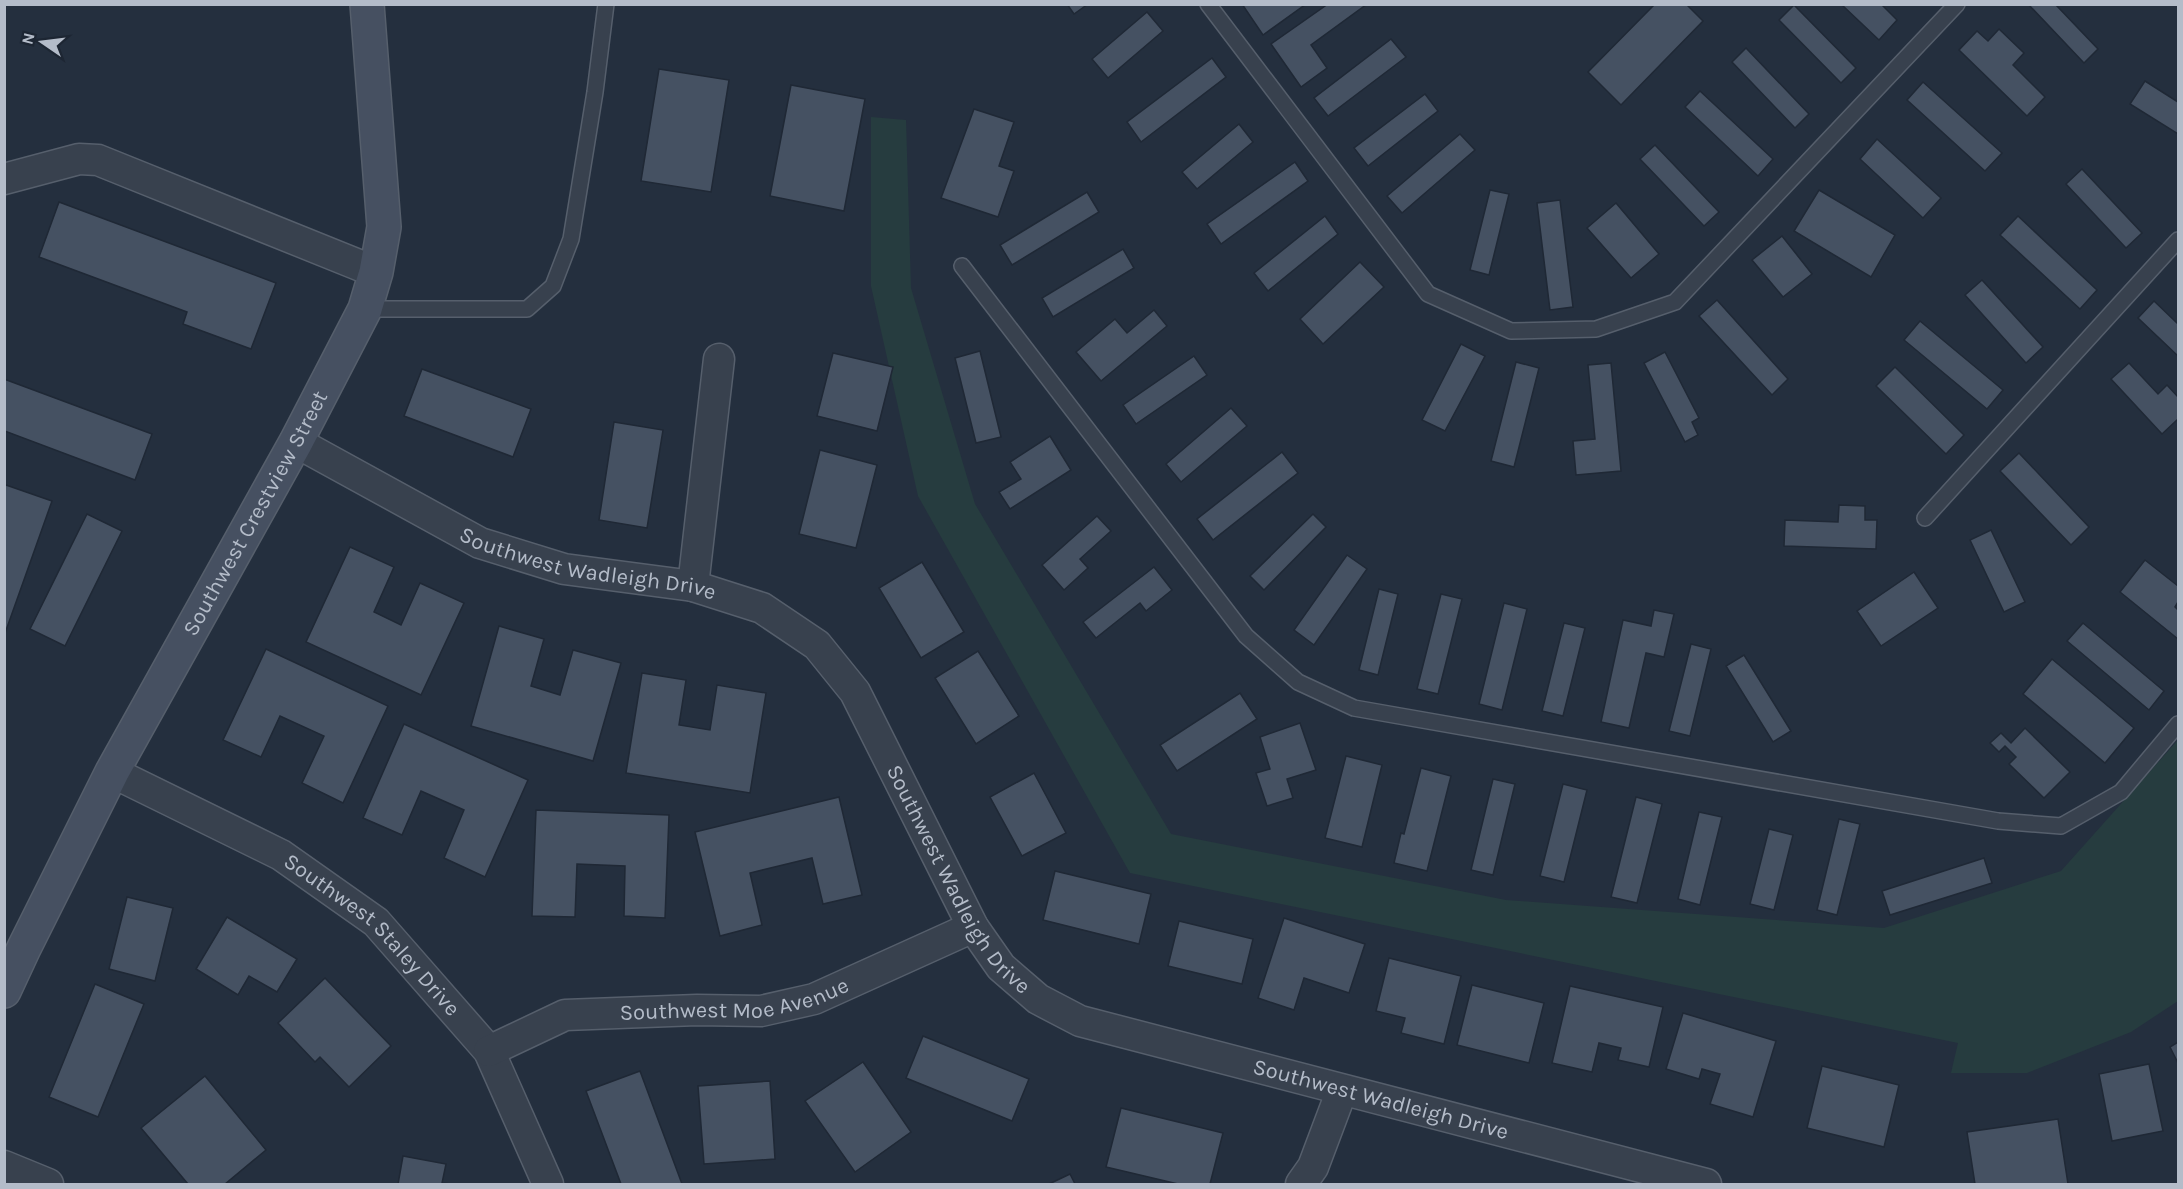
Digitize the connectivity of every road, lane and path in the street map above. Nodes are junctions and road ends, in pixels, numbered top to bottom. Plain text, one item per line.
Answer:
1 (367, 4) edge
2 (606, 4) edge
3 (1208, 4) edge
4 (1958, 4) edge
5 (4, 179) edge
6 (2178, 240) edge
7 (962, 266) dead end
8 (376, 272) junction
9 (365, 309) junction
10 (719, 359) dead end
11 (296, 442) junction
12 (1925, 518) dead end
13 (693, 586) junction
14 (2178, 724) edge
15 (112, 772) junction
16 (973, 927) junction
17 (4, 991) edge
18 (489, 1051) junction
19 (1342, 1090) junction
20 (4, 1166) edge
21 (48, 1185) edge
22 (548, 1185) edge
23 (1300, 1185) edge
24 (1706, 1185) edge

1 - 8 street, Southwest Crestview Street
2 - 9 lane
3 - 4 lane
5 - 8 street
6 - 12 lane
7 - 14 lane
8 - 9 street, Southwest Crestview Street
9 - 11 street, Southwest Crestview Street
10 - 13 street
11 - 13 street, Southwest Wadleigh Drive
11 - 15 street, Southwest Crestview Street
13 - 16 street, Southwest Wadleigh Drive
15 - 17 street, Southwest Crestview Street
15 - 18 street, Southwest Staley Drive
16 - 18 street, Southwest Moe Avenue
16 - 19 street, Southwest Wadleigh Drive
18 - 22 street, Southwest Staley Drive
19 - 23 street
19 - 24 street, Southwest Wadleigh Drive
20 - 21 street

